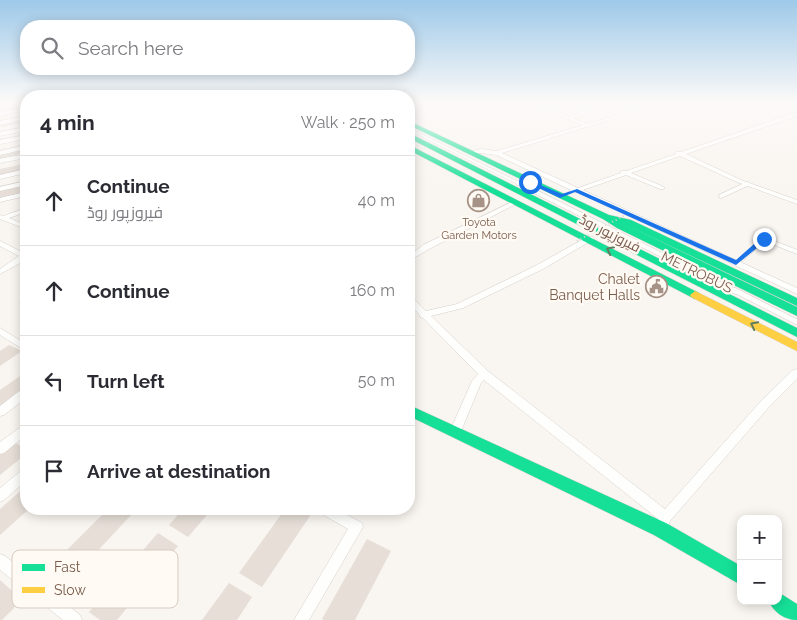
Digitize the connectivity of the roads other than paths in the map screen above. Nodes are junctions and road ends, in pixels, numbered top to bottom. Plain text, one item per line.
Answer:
1 (16, 131) edge
2 (425, 131) edge
3 (567, 131) edge
4 (745, 131) edge
5 (415, 132) edge
6 (0, 134) edge
7 (20, 138) edge
8 (415, 138) edge
9 (0, 142) edge
10 (415, 145) edge
11 (20, 148) edge
12 (415, 150) edge
13 (0, 153) edge
14 (470, 153) junction
15 (497, 153) junction
16 (678, 153) junction
17 (20, 157) edge
18 (0, 162) edge
19 (20, 162) edge
20 (0, 167) edge
21 (20, 172) edge
22 (623, 172) junction
23 (474, 176) junction
24 (0, 177) edge
25 (20, 184) edge
26 (747, 184) junction
27 (662, 188) dead end
28 (0, 189) edge
29 (574, 190) junction
30 (20, 195) edge
31 (562, 196) junction
32 (721, 196) dead end
33 (0, 200) edge
34 (797, 202) edge
35 (514, 203) junction
36 (554, 211) junction
37 (20, 212) edge
38 (540, 214) junction
39 (606, 217) junction
40 (1, 218) edge
41 (20, 225) edge
42 (590, 239) junction
43 (0, 243) edge
44 (797, 252) edge
45 (20, 253) edge
46 (415, 255) edge
47 (20, 260) edge
48 (736, 263) junction
49 (0, 272) edge
50 (797, 291) edge
51 (797, 302) edge
52 (415, 306) edge
53 (797, 312) edge
54 (422, 315) junction
55 (797, 322) edge
56 (0, 331) edge
57 (797, 333) edge
58 (9, 339) junction
59 (0, 344) edge
60 (20, 345) edge
61 (797, 347) edge
62 (797, 373) edge
63 (484, 374) junction
64 (20, 397) edge
65 (0, 412) edge
66 (415, 413) edge
67 (456, 433) junction
68 (20, 434) edge
69 (0, 449) edge
70 (20, 479) edge
71 (0, 496) edge
72 (335, 515) edge
73 (666, 517) junction
74 (660, 529) junction
75 (0, 561) edge
76 (12, 570) edge
77 (737, 574) edge
78 (782, 604) edge
79 (60, 608) edge
80 (797, 615) edge
81 (75, 620) edge
82 (302, 620) edge

1 - 6 street
2 - 14 main road, فیروزپور روڈ
3 - 15 street
4 - 16 street
5 - 55 lane, METROBUS
7 - 9 street
8 - 36 main road, فیروزپور روڈ
10 - 23 main road
11 - 13 street
12 - 35 main road, فیروزپور روڈ
14 - 15 street
14 - 31 main road, فیروزپور روڈ
15 - 29 street
16 - 22 street
16 - 26 street
17 - 18 street
19 - 20 street
21 - 24 street
22 - 27 street
22 - 29 street
23 - 36 main road
23 - 38 main road
25 - 28 street
26 - 32 lane
26 - 34 street
29 - 31 street
29 - 48 street
30 - 33 street
31 - 39 main road, فیروزپور روڈ
35 - 38 main road, فیروزپور روڈ
35 - 46 street
36 - 57 main road, فیروزپور روڈ
37 - 40 street
38 - 42 main road, فیروزپور روڈ
39 - 51 main road, فیروزپور روڈ
39 - 53 main road, فیروزپور روڈ
40 - 41 street
42 - 54 street
61 -> 42 main road, فیروزپور روڈ
43 - 45 street
44 - 48 lane
47 - 49 street
48 - 50 street
52 - 54 street
54 - 63 street
56 - 58 street
58 - 59 street
58 - 60 street
62 - 73 street
63 - 67 street
63 - 73 street
64 - 65 street
66 - 67 main road
67 - 74 main road
68 - 69 street
70 - 71 street
72 - 82 street
73 - 74 street
74 - 77 main road
75 - 76 street
78 - 80 main road
79 - 81 street

